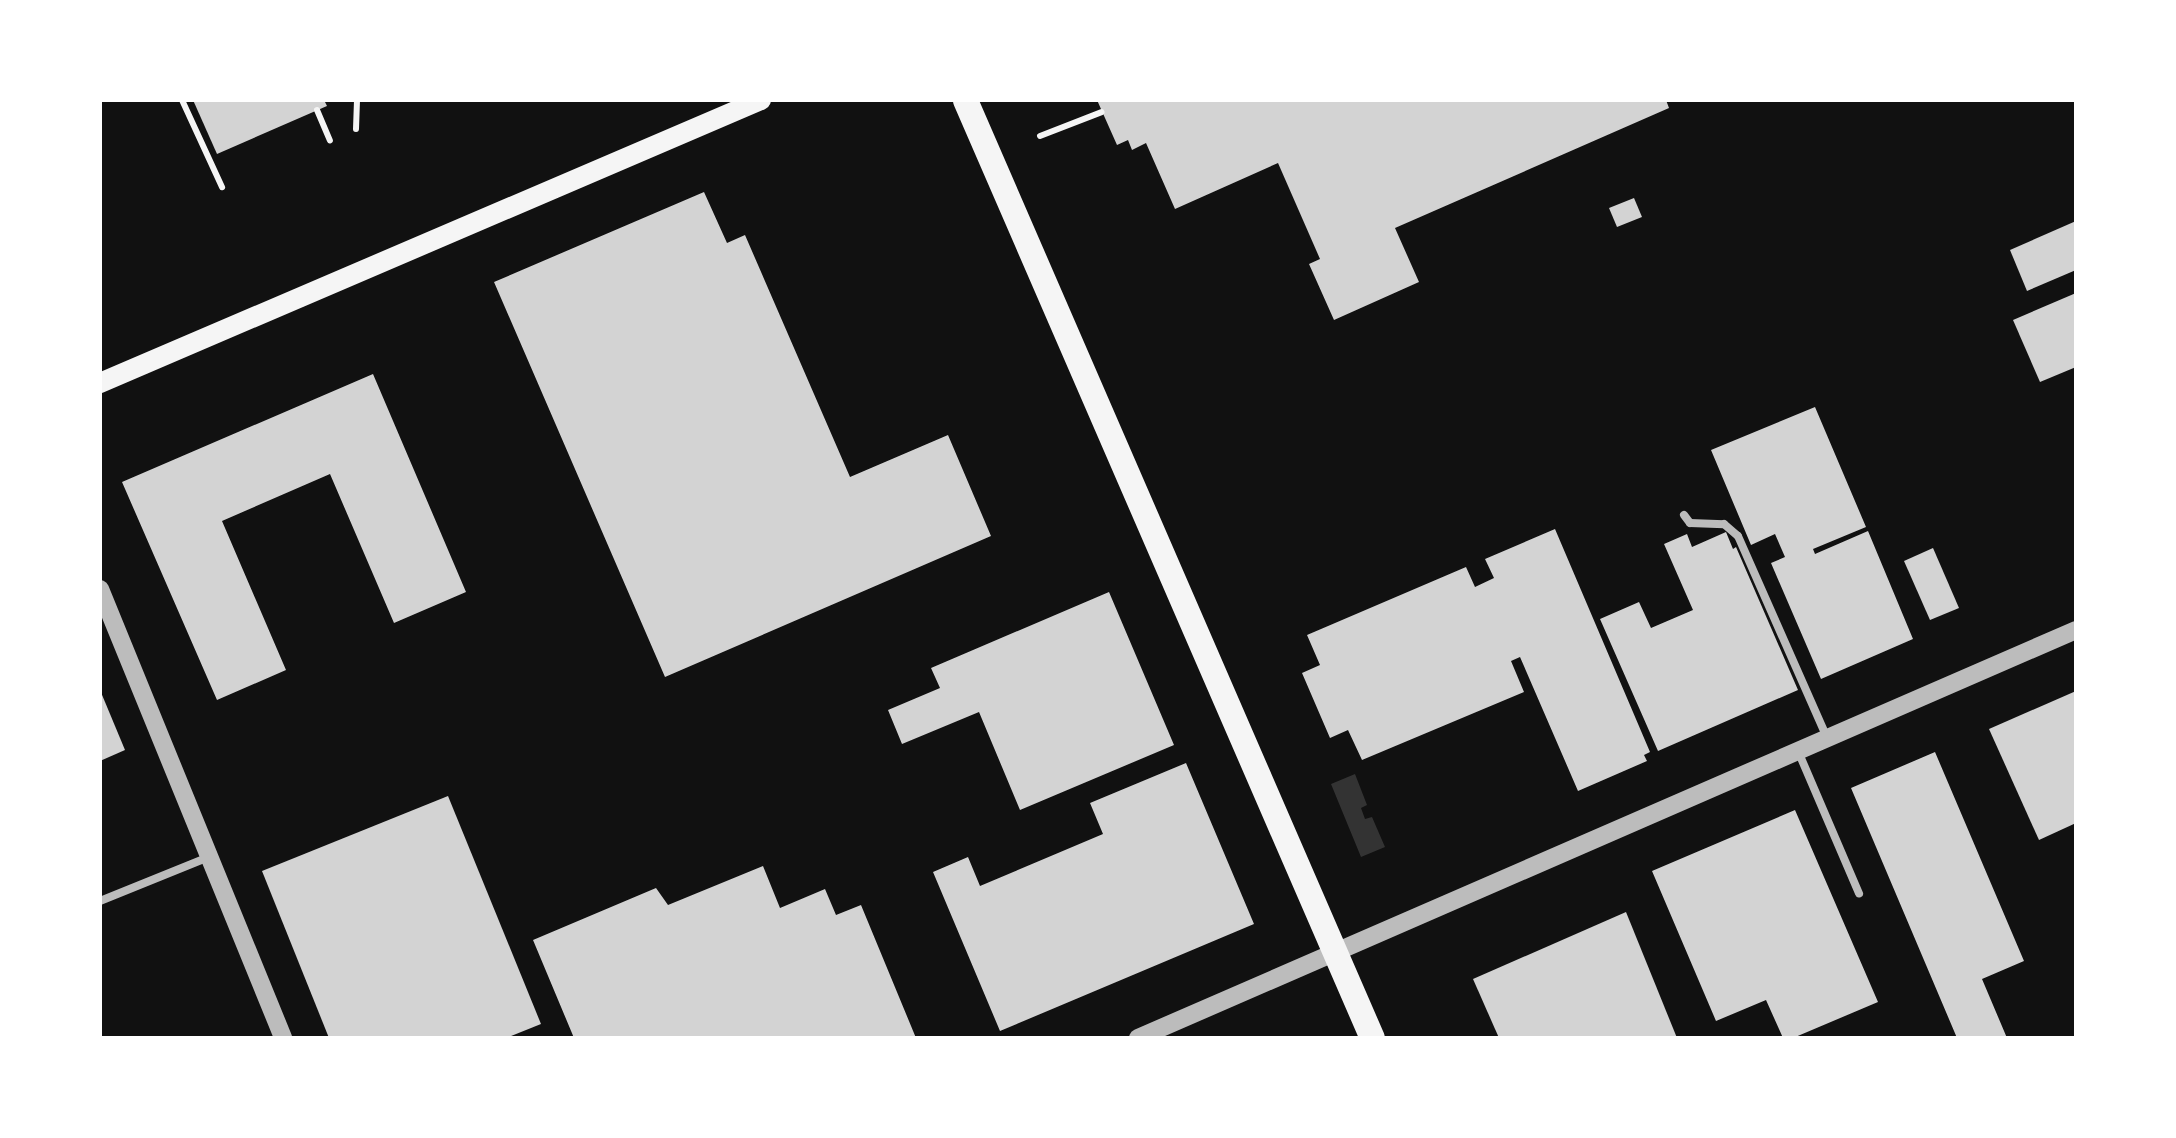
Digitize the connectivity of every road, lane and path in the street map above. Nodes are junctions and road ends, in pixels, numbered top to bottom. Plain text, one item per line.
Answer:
1 (182, 100) edge
2 (357, 100) edge
3 (761, 100) edge
4 (965, 100) edge
5 (317, 110) dead end
6 (1102, 112) dead end
7 (356, 129) dead end
8 (1040, 136) dead end
9 (330, 140) dead end
10 (222, 188) dead end
11 (100, 383) edge
12 (1684, 516) dead end
13 (100, 590) edge
14 (2076, 630) edge
15 (1827, 738) junction
16 (1798, 751) junction
17 (209, 857) junction
18 (1859, 893) dead end
19 (100, 901) edge
20 (1336, 952) junction
21 (283, 1038) edge
22 (1138, 1038) edge
23 (1372, 1038) edge

1 - 10 path
2 - 7 path
3 - 11 main road
4 - 20 main road
5 - 9 path
6 - 8 path
12 - 15 lane
13 - 17 street
14 - 15 street
15 - 16 street
16 - 18 lane
16 - 20 street
17 - 19 lane
17 - 21 street
20 - 22 street
20 - 23 main road

